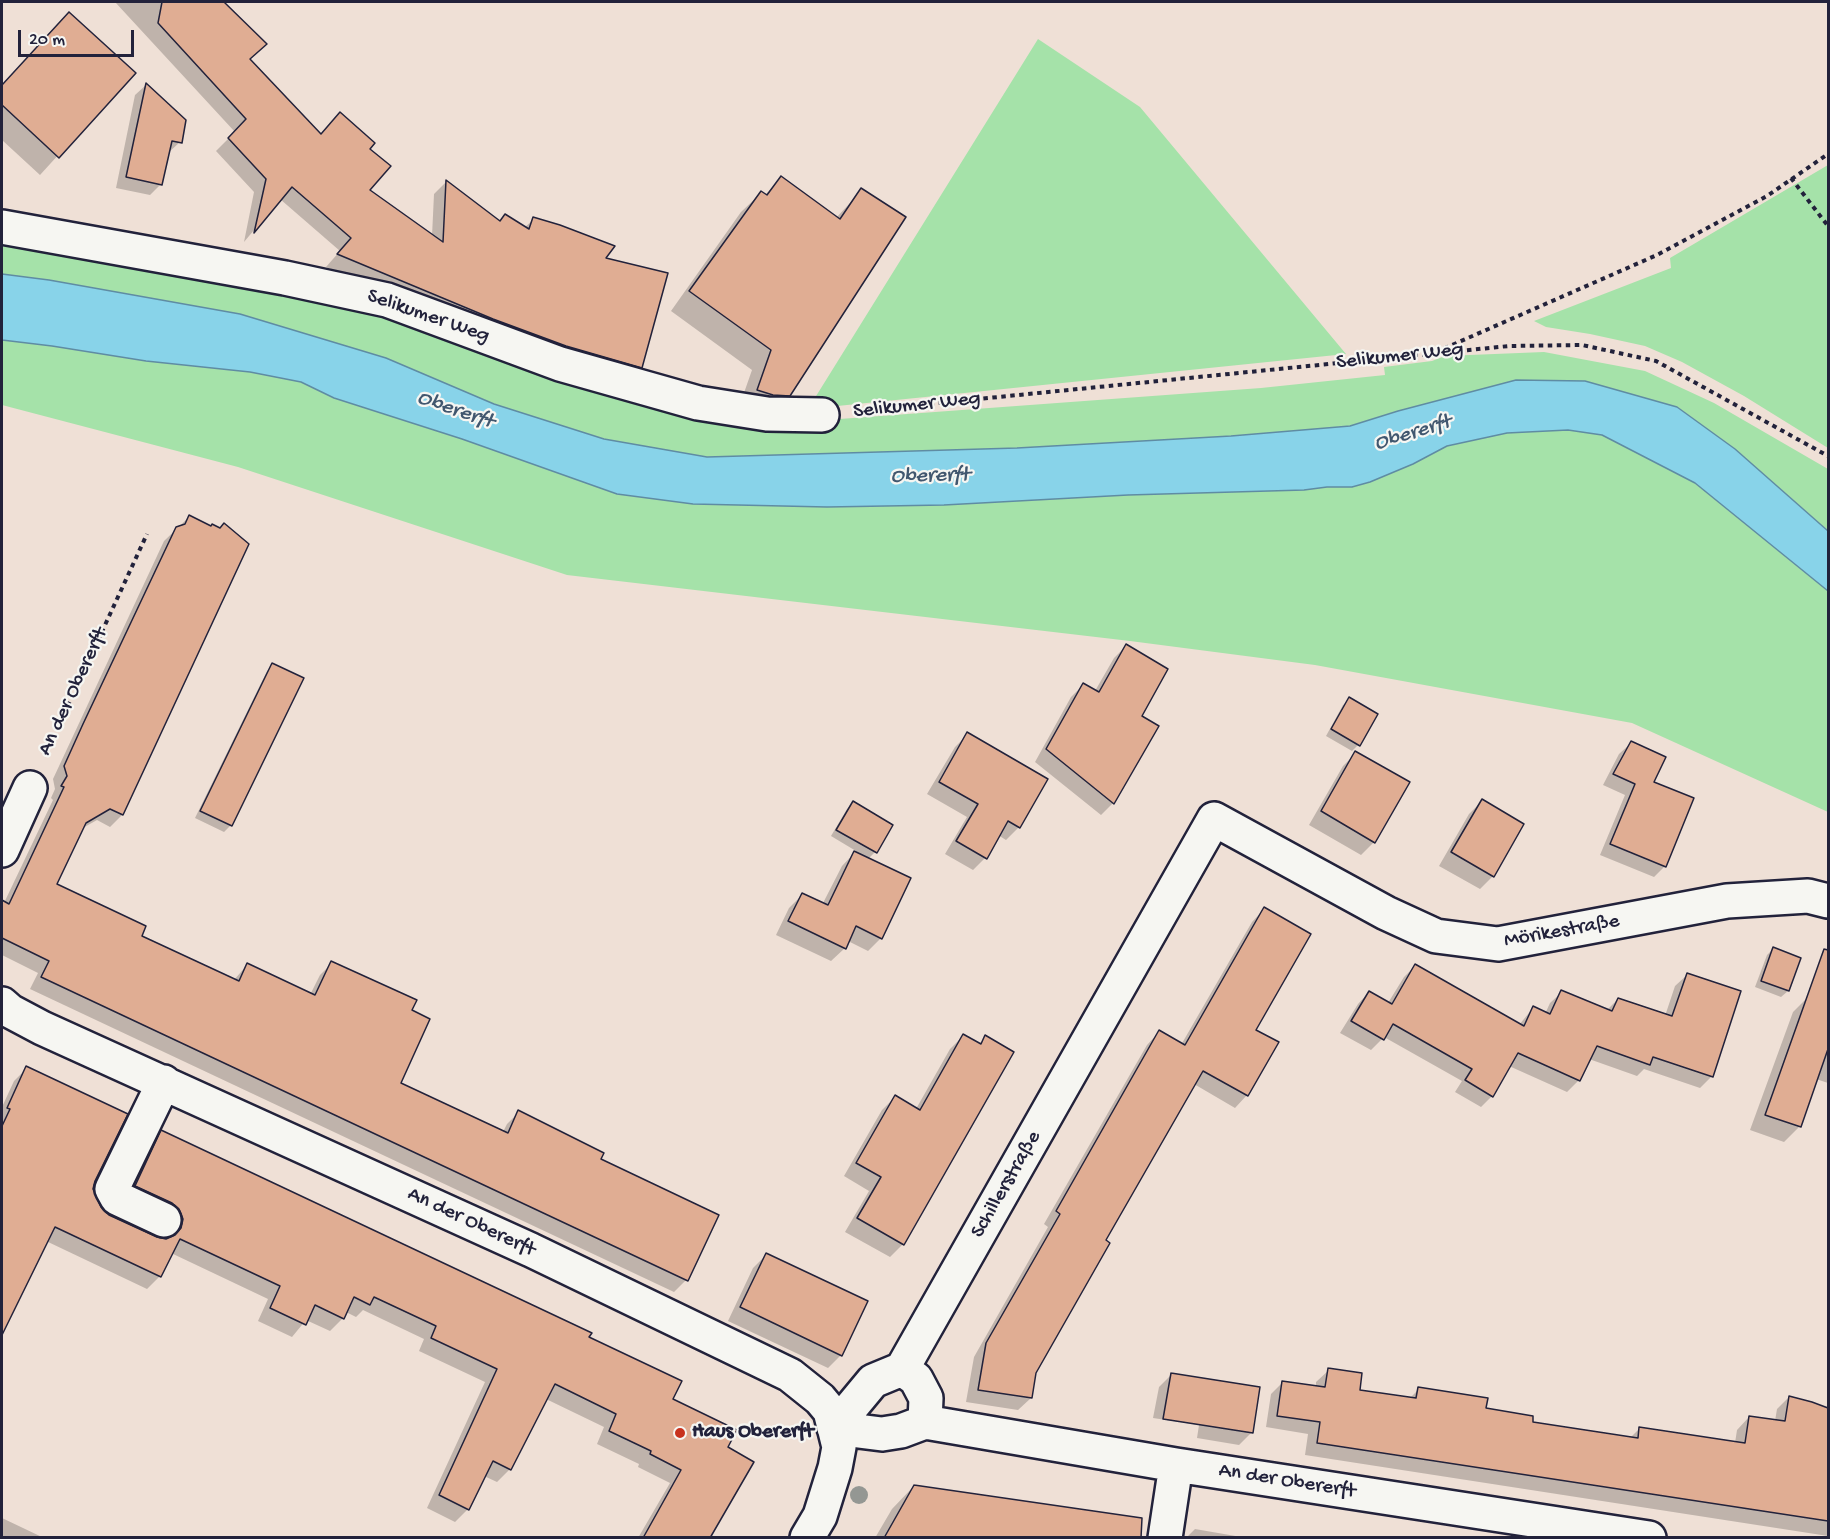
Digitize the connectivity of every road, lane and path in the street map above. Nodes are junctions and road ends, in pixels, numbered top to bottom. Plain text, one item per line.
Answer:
1 (1828, 154) edge
2 (1791, 178) junction
3 (1828, 226) edge
4 (2, 227) edge
5 (1432, 354) junction
6 (822, 415) joint
7 (1828, 456) edge
8 (147, 534) dead end
9 (30, 788) joint
10 (1214, 819) joint
11 (2, 850) edge
12 (1828, 901) edge
13 (4, 1015) edge
14 (164, 1082) junction
15 (164, 1220) dead end
16 (902, 1369) junction
17 (925, 1422) junction
18 (834, 1428) junction
19 (1176, 1464) junction
20 (807, 1538) edge
21 (1165, 1538) edge
22 (1649, 1538) edge

1 - 2 path
2 - 3 path
2 - 5 path
4 - 6 street, Selikumer Weg
5 - 6 path, Selikumer Weg
5 - 7 path, Selikumer Weg
8 - 9 path, An der Obererft
9 - 11 street
10 - 12 street, Mörikestraße
10 - 16 street, Schillerstraße
13 - 14 street, An der Obererft
14 - 15 street
14 - 18 street, An der Obererft
16 - 17 street
16 - 18 street
17 - 18 street, An der Obererft
17 - 19 street, An der Obererft
18 - 20 street
19 - 21 street
19 - 22 street, An der Obererft

